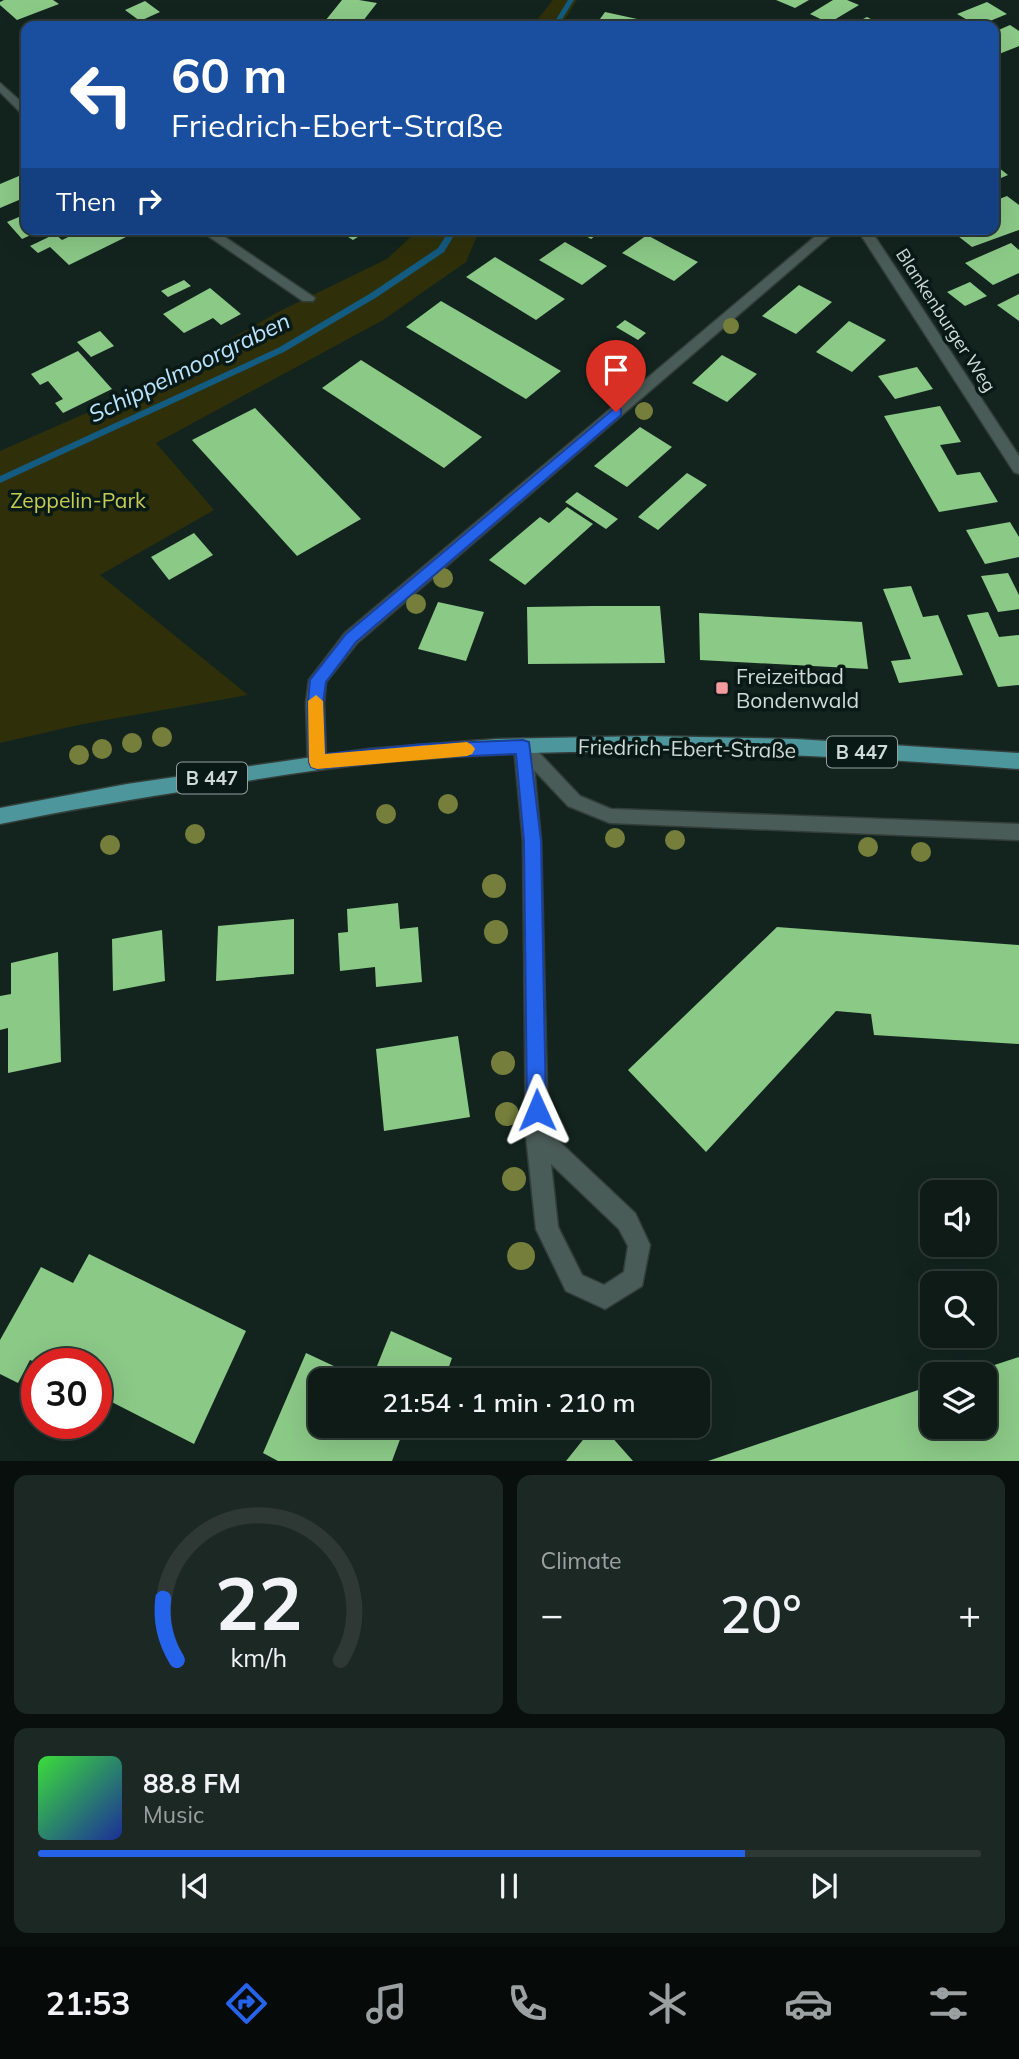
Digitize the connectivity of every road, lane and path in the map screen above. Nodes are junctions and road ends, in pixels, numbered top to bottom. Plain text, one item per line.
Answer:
1 (0, 86) edge
2 (21, 107) edge
3 (213, 235) edge
4 (825, 235) edge
5 (867, 235) edge
6 (308, 298) dead end
7 (1019, 468) edge
8 (523, 747) junction
9 (1019, 761) edge
10 (317, 762) junction
11 (0, 816) edge
12 (1019, 832) edge
13 (537, 1136) junction

1 - 2 street
3 - 6 street
4 - 10 street
5 - 7 street, Blankenburger Weg
8 - 9 main road, Friedrich-Ebert-Straße / B 447
8 - 10 main road, Friedrich-Ebert-Straße / B 447
8 - 12 lane
8 - 13 street
10 - 11 main road, Friedrich-Ebert-Straße / B 447
13 - 13 street

